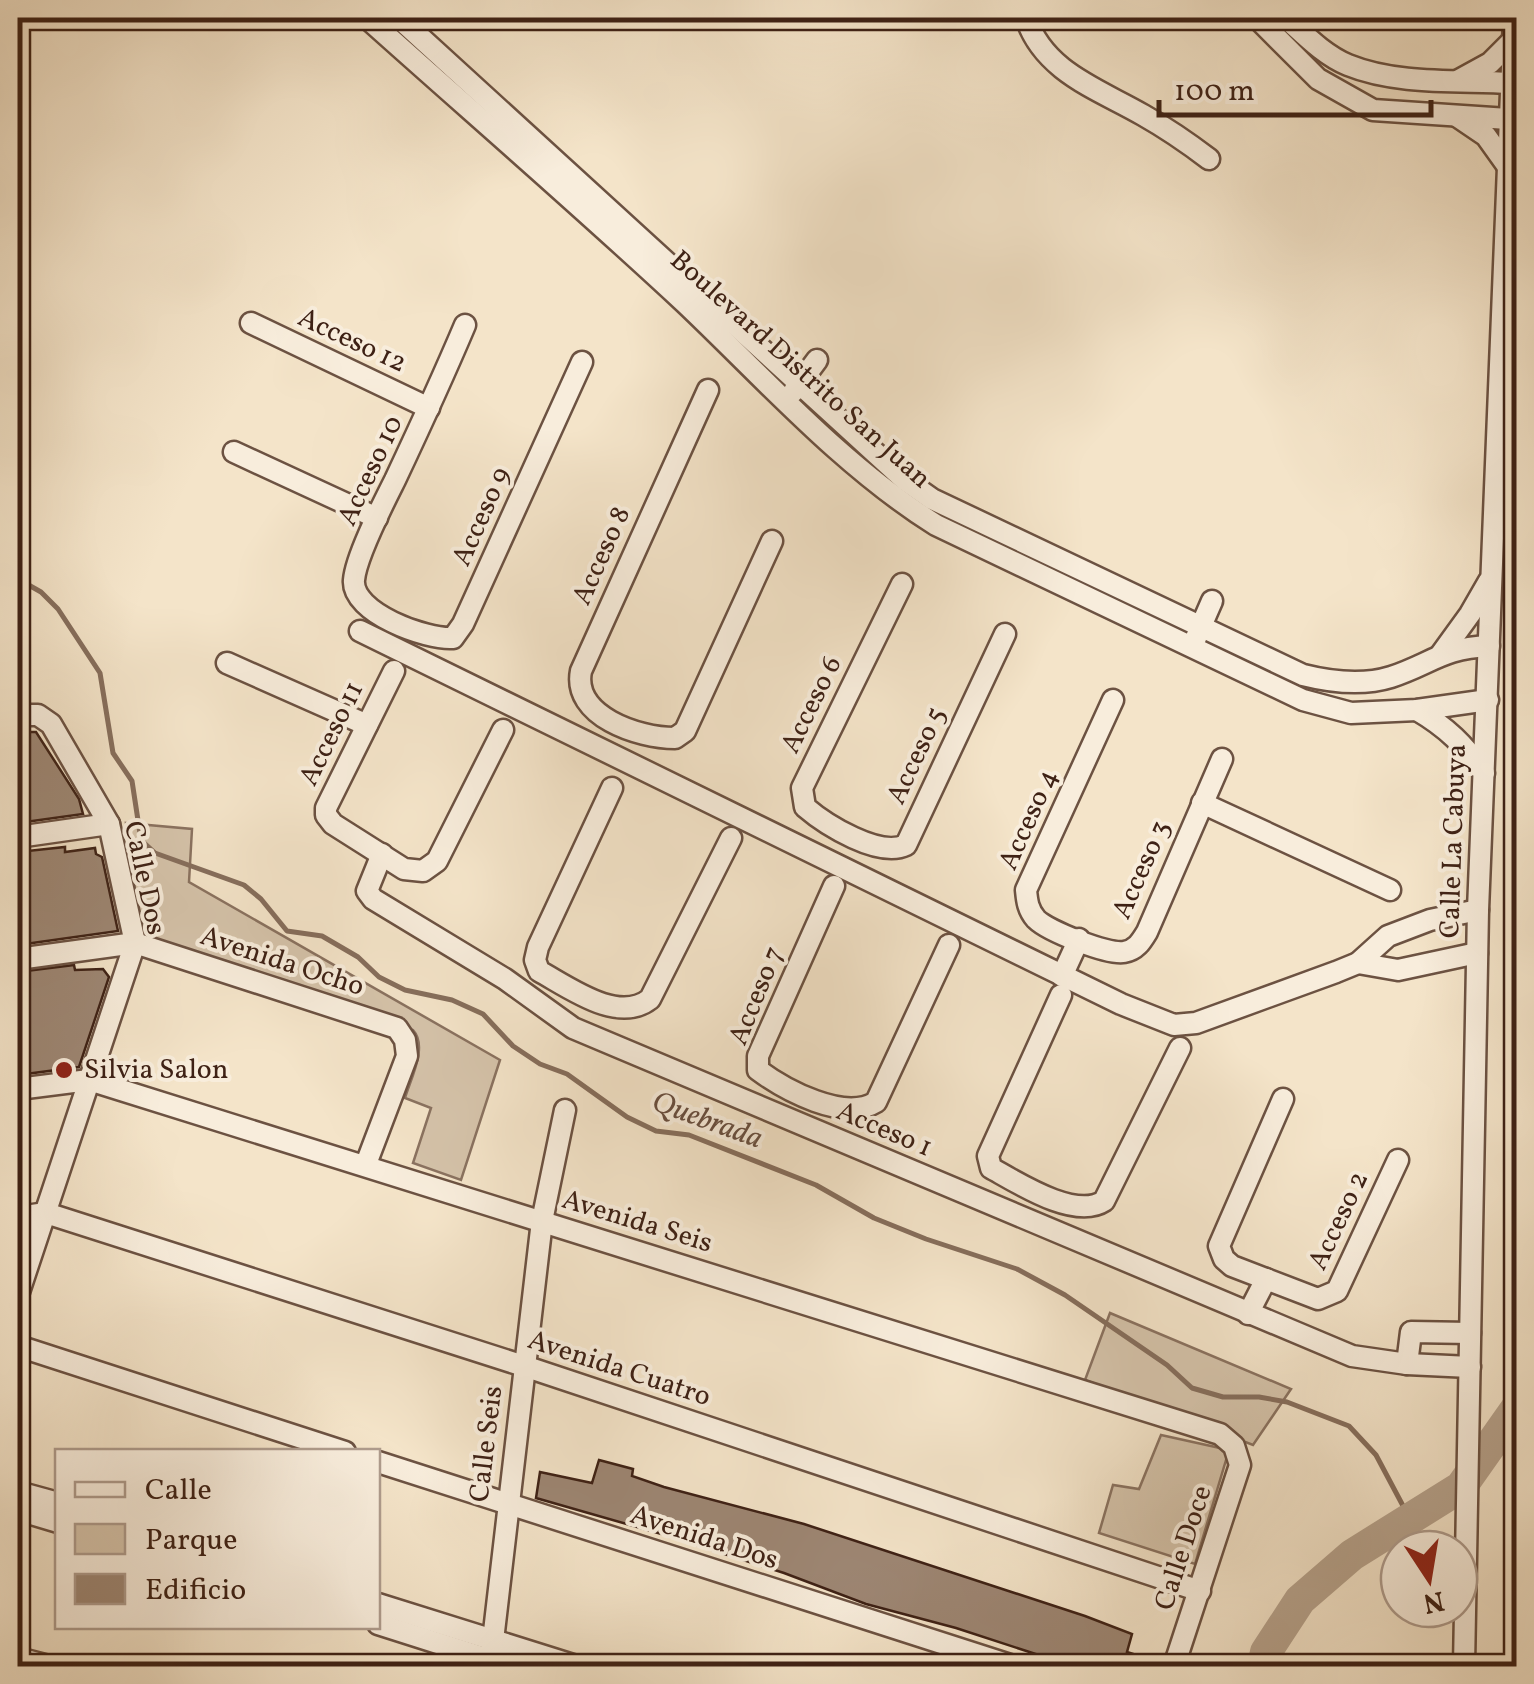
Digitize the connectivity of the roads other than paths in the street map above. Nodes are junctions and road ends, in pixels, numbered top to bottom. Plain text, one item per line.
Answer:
1 (367, 18) edge
2 (399, 18) edge
3 (1026, 18) edge
4 (1257, 18) edge
5 (1286, 18) edge
6 (1514, 18) edge
7 (1513, 40) junction
8 (1459, 80) junction
9 (1510, 83) junction
10 (1457, 116) junction
11 (1508, 120) junction
12 (1209, 159) dead end
13 (1506, 164) junction
14 (250, 323) dead end
15 (465, 325) dead end
16 (817, 360) dead end
17 (582, 362) dead end
18 (801, 382) junction
19 (708, 390) dead end
20 (787, 400) junction
21 (430, 408) junction
22 (234, 452) dead end
23 (377, 518) junction
24 (772, 542) dead end
25 (1492, 574) junction
26 (902, 584) dead end
27 (1212, 601) dead end
28 (396, 624) junction
29 (360, 630) dead end
30 (1005, 634) dead end
31 (1196, 638) junction
32 (387, 644) junction
33 (1490, 646) junction
34 (1440, 654) junction
35 (227, 663) dead end
36 (394, 671) dead end
37 (1113, 700) dead end
38 (1488, 700) junction
39 (1416, 710) junction
40 (28, 715) edge
41 (367, 725) junction
42 (627, 728) junction
43 (503, 730) dead end
44 (613, 756) junction
45 (1222, 759) dead end
46 (1484, 772) junction
47 (612, 788) dead end
48 (1202, 803) junction
49 (108, 824) junction
50 (846, 834) junction
51 (18, 838) edge
52 (731, 838) dead end
53 (382, 854) junction
54 (832, 864) junction
55 (834, 886) dead end
56 (1390, 890) dead end
57 (1478, 910) junction
58 (1079, 940) junction
59 (134, 942) junction
60 (950, 946) dead end
61 (1477, 953) junction
62 (18, 960) edge
63 (1358, 964) junction
64 (1062, 986) junction
65 (587, 997) junction
66 (573, 1028) junction
67 (1180, 1048) dead end
68 (89, 1080) junction
69 (18, 1089) edge
70 (1283, 1099) dead end
71 (811, 1100) junction
72 (565, 1110) dead end
73 (800, 1125) junction
74 (1398, 1160) dead end
75 (366, 1164) junction
76 (1032, 1191) junction
77 (46, 1213) junction
78 (18, 1216) edge
79 (1021, 1216) junction
80 (542, 1221) junction
81 (1266, 1279) junction
82 (18, 1295) edge
83 (1248, 1314) junction
84 (1470, 1333) junction
85 (18, 1346) edge
86 (1408, 1364) junction
87 (524, 1366) junction
88 (1470, 1367) junction
89 (1234, 1446) joint
90 (336, 1449) edge
91 (380, 1463) edge
92 (18, 1492) edge
93 (55, 1502) edge
94 (508, 1504) junction
95 (18, 1510) edge
96 (55, 1521) edge
97 (1200, 1591) junction
98 (380, 1605) edge
99 (380, 1625) edge
100 (18, 1658) edge
101 (496, 1658) edge
102 (48, 1666) edge
103 (576, 1666) edge
104 (1014, 1666) edge
105 (1174, 1666) edge
106 (1464, 1666) edge

1 - 20 street, Boulevard Distrito San Juan
2 - 18 street, Boulevard Distrito San Juan
3 - 12 street
4 - 10 street
5 - 8 street
6 - 7 street, Calle La Cabuya
7 - 8 street
7 - 9 street, Calle La Cabuya
8 - 9 street
9 - 11 street, Calle La Cabuya
10 - 11 street
10 - 13 street
11 - 13 street, Calle La Cabuya
13 - 25 street, Calle La Cabuya
14 - 21 street, Acceso 12
15 - 21 street, Acceso 10
16 - 18 street
17 - 28 street, Acceso 9
18 - 20 street
18 - 31 street, Boulevard Distrito San Juan
19 - 42 street, Acceso 8
20 - 31 street, Boulevard Distrito San Juan
21 - 23 street, Acceso 10
22 - 23 street
23 - 28 street, Acceso 10
24 - 42 street
25 - 33 street, Calle La Cabuya
25 - 34 street
26 - 50 street, Acceso 6
27 - 31 street
28 - 32 street
29 - 32 street
30 - 50 street, Acceso 5
31 - 34 street, Boulevard Distrito San Juan
31 - 39 street, Boulevard Distrito San Juan
32 - 44 street
33 - 34 street, Boulevard Distrito San Juan
33 - 38 street, Calle La Cabuya
35 - 41 street
36 - 41 street, Acceso 11
37 - 58 street, Acceso 4
38 - 39 street, Boulevard Distrito San Juan
38 - 46 street, Calle La Cabuya
39 - 46 street
40 - 49 street, Calle Dos
41 - 53 street, Acceso 11
42 - 44 street
43 - 53 street
44 - 54 street
45 - 48 street, Acceso 3
46 - 57 street, Calle La Cabuya
47 - 65 street
48 - 56 street
48 - 58 street, Acceso 3
49 - 51 street
49 - 59 street, Calle Dos
50 - 54 street
52 - 65 street
53 - 66 street, Acceso 1
54 - 64 street
55 - 71 street, Acceso 7
57 - 61 street, Calle La Cabuya
57 - 63 street
58 - 64 street
59 - 62 street, Avenida Ocho
59 - 68 street, Calle Dos
59 - 75 street, Avenida Ocho
60 - 71 street, Acceso 7
61 - 63 street
61 - 84 street, Calle La Cabuya
63 - 64 street
64 - 76 street
65 - 66 street
66 - 73 street, Acceso 1
67 - 76 street
68 - 69 street, Avenida Seis
68 - 75 street, Avenida Seis
68 - 77 street, Calle Dos
70 - 81 street
71 - 73 street
72 - 80 street, Calle Seis
73 - 79 street, Acceso 1
74 - 81 street, Acceso 2
75 - 80 street, Avenida Seis
76 - 79 street
77 - 78 street, Avenida Cuatro
77 - 82 street, Calle Dos
77 - 87 street, Avenida Cuatro
79 - 83 street, Acceso 1
80 - 87 street, Calle Seis
80 - 89 street, Avenida Seis
81 - 83 street
83 - 86 street, Acceso 1
84 - 86 street
84 - 88 street, Calle La Cabuya
85 - 90 street
86 - 88 street, Acceso 1
87 - 94 street, Calle Seis
87 - 97 street, Avenida Cuatro
88 - 106 street, Calle La Cabuya
89 - 97 street, Calle Doce
91 - 94 street, Avenida Dos
92 - 93 street
94 - 101 street, Calle Seis
94 - 104 street, Avenida Dos
95 - 96 street
97 - 105 street, Calle Doce
98 - 101 street
99 - 101 street
100 - 102 street
101 - 103 street

